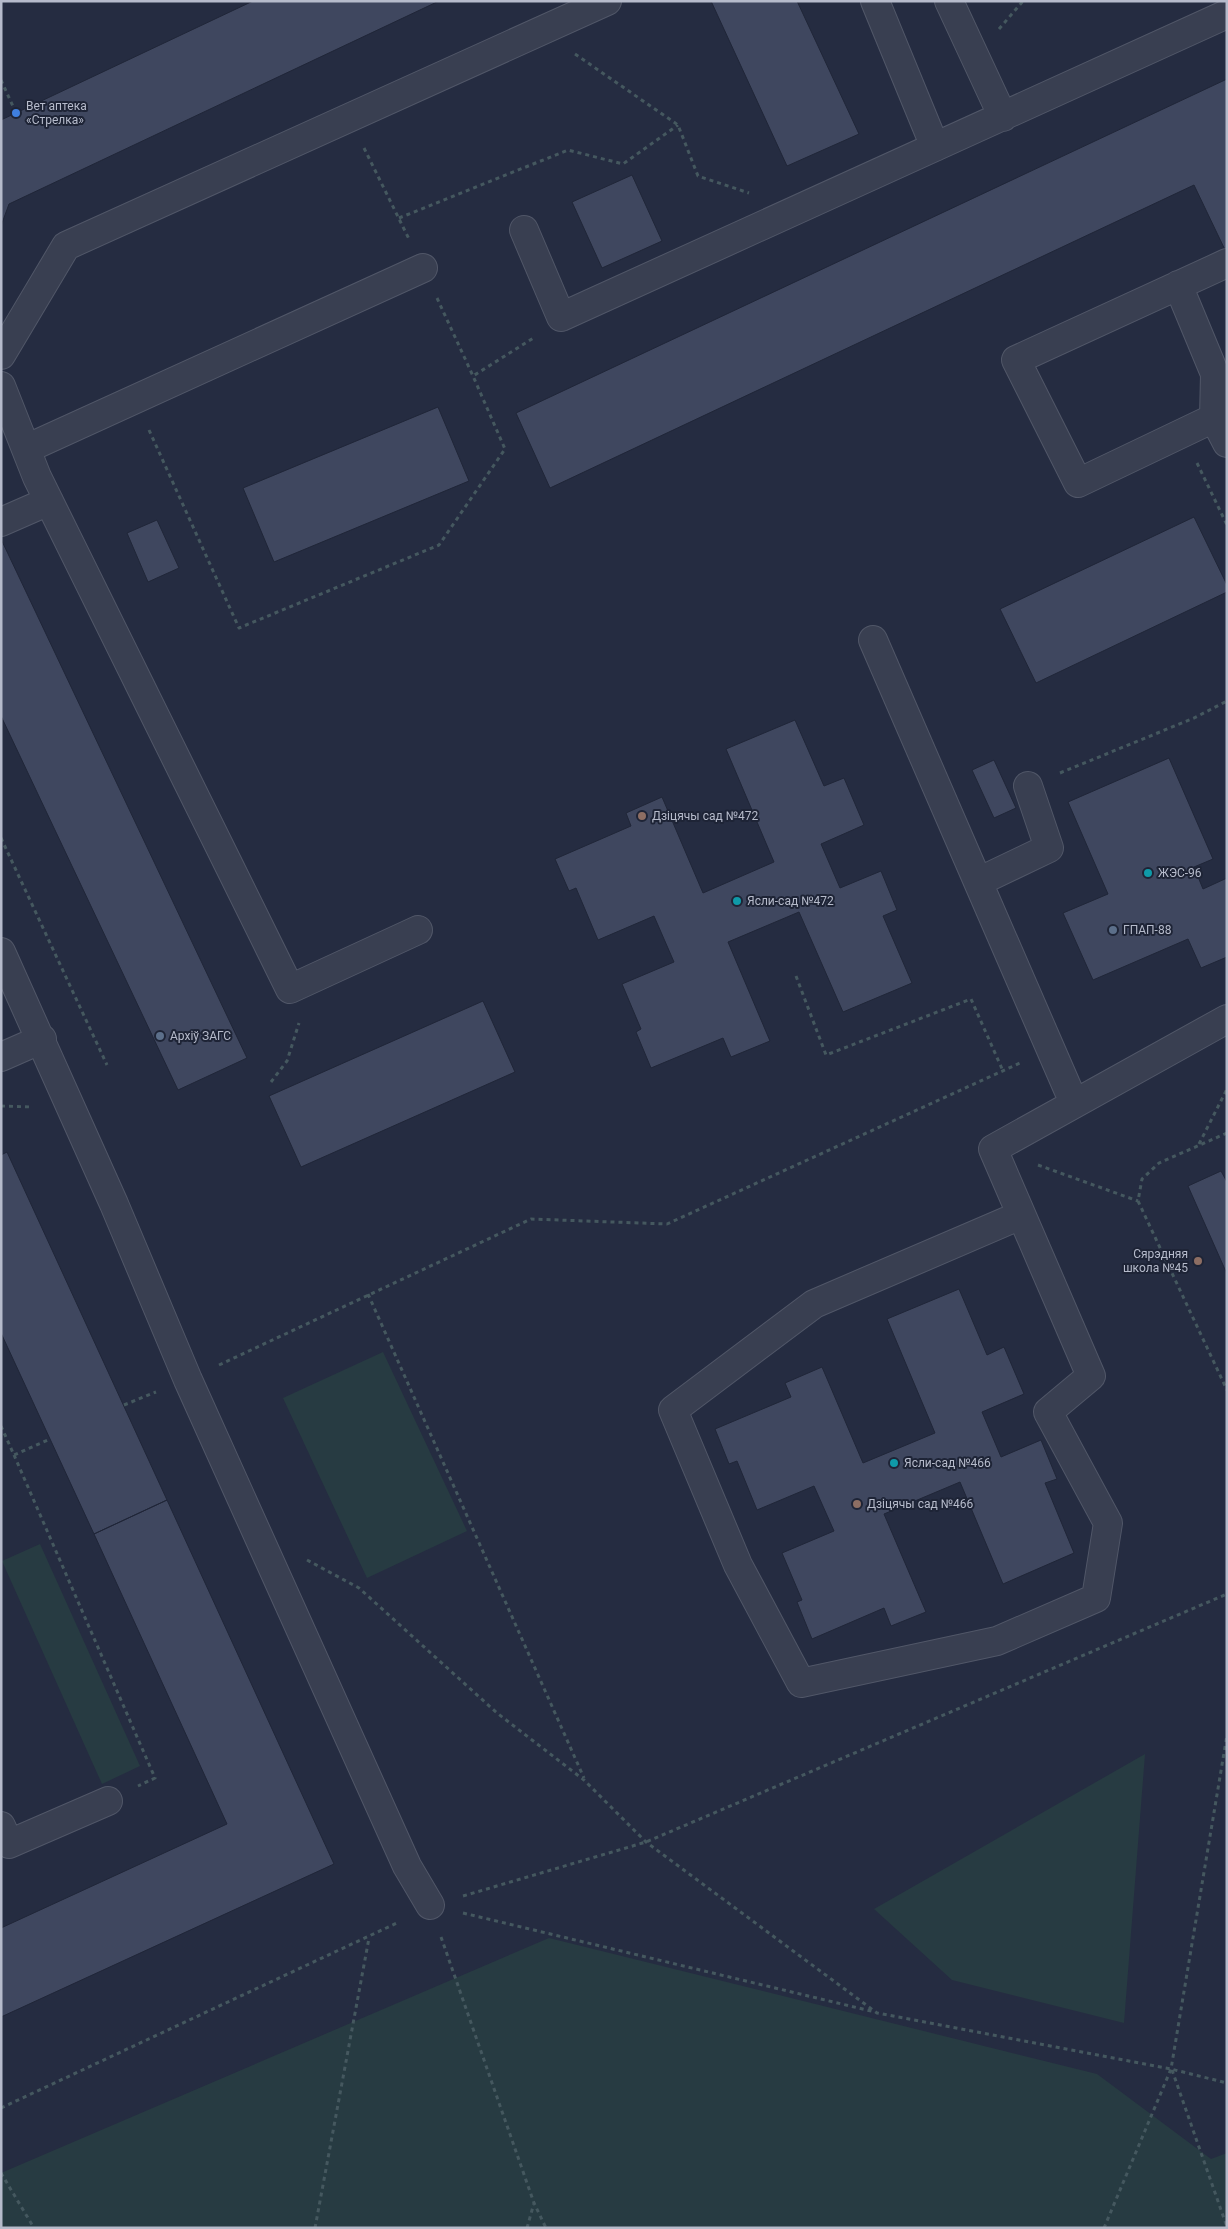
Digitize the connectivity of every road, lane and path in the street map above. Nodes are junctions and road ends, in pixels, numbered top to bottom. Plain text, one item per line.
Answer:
1 (607, 1) edge
2 (875, 1) edge
3 (949, 1) edge
4 (1227, 14) edge
5 (541, 31) junction
6 (1, 80) edge
7 (16, 113) dead end
8 (1003, 118) junction
9 (678, 125) junction
10 (935, 147) junction
11 (798, 209) junction
12 (399, 218) dead end
13 (524, 230) dead end
14 (1227, 262) edge
15 (424, 268) dead end
16 (1178, 285) junction
17 (1, 355) edge
18 (473, 376) dead end
19 (1, 386) edge
20 (135, 399) junction
21 (1214, 418) junction
22 (1183, 433) junction
23 (1227, 443) edge
24 (26, 449) junction
25 (49, 501) junction
26 (1, 522) edge
27 (1227, 525) edge
28 (872, 640) dead end
29 (1227, 701) edge
30 (1028, 786) joint
31 (1, 838) edge
32 (978, 882) junction
33 (418, 930) dead end
34 (1, 952) edge
35 (796, 976) dead end
36 (302, 1018) dead end
37 (1227, 1019) edge
38 (42, 1039) junction
39 (1, 1056) edge
40 (107, 1064) dead end
41 (1060, 1069) junction
42 (1003, 1071) junction
43 (271, 1082) dead end
44 (1227, 1089) edge
45 (1074, 1103) junction
46 (1227, 1133) edge
47 (1199, 1146) junction
48 (993, 1149) junction
49 (1138, 1201) junction
50 (1021, 1215) junction
51 (368, 1294) junction
52 (188, 1380) junction
53 (1227, 1390) edge
54 (124, 1405) dead end
55 (1, 1426) edge
56 (50, 1439) dead end
57 (14, 1455) junction
58 (257, 1533) junction
59 (1227, 1594) edge
60 (1227, 1735) edge
61 (584, 1780) junction
62 (108, 1801) joint
63 (4, 1839) edge
64 (646, 1842) junction
65 (430, 1906) junction
66 (369, 1937) junction
67 (877, 2013) junction
68 (1172, 2069) junction
69 (1227, 2083) edge
70 (1, 2108) edge
71 (1, 2173) edge
72 (534, 2203) junction
73 (1227, 2227) edge
74 (34, 2228) edge
75 (315, 2228) edge
76 (527, 2228) edge
77 (546, 2228) edge
78 (1104, 2228) edge

1 - 5 lane
2 - 10 lane
3 - 8 lane
4 - 8 lane
5 - 9 path
5 - 17 lane
6 - 7 path
8 - 10 lane
9 - 11 path
9 - 12 path
10 - 11 lane
11 - 13 lane
14 - 16 lane
15 - 20 lane
16 - 21 lane
16 - 22 lane
18 - 20 path
19 - 24 lane
20 - 24 lane
21 - 22 lane
21 - 23 lane
22 - 27 path
24 - 25 lane
25 - 26 lane
25 - 33 lane
28 - 32 lane
29 - 30 path
30 - 32 lane
31 - 40 path
32 - 41 lane
34 - 38 lane
35 - 42 path
36 - 43 path
37 - 45 lane
38 - 39 lane
38 - 52 lane
41 - 42 path
41 - 45 lane
42 - 51 path
44 - 47 path
45 - 48 lane
46 - 47 path
47 - 49 path
48 - 49 path
48 - 50 lane
49 - 53 path
50 - 50 lane
51 - 52 path
51 - 61 path
52 - 54 path
52 - 58 lane
55 - 57 path
56 - 57 path
57 - 62 path
58 - 61 path
58 - 65 lane
59 - 64 path
60 - 68 path
61 - 64 path
62 - 63 lane
64 - 65 path
64 - 67 path
65 - 66 path
65 - 67 path
65 - 72 path
66 - 70 path
66 - 75 path
67 - 68 path
68 - 69 path
68 - 73 path
68 - 78 path
71 - 74 path
72 - 76 path
72 - 77 path

